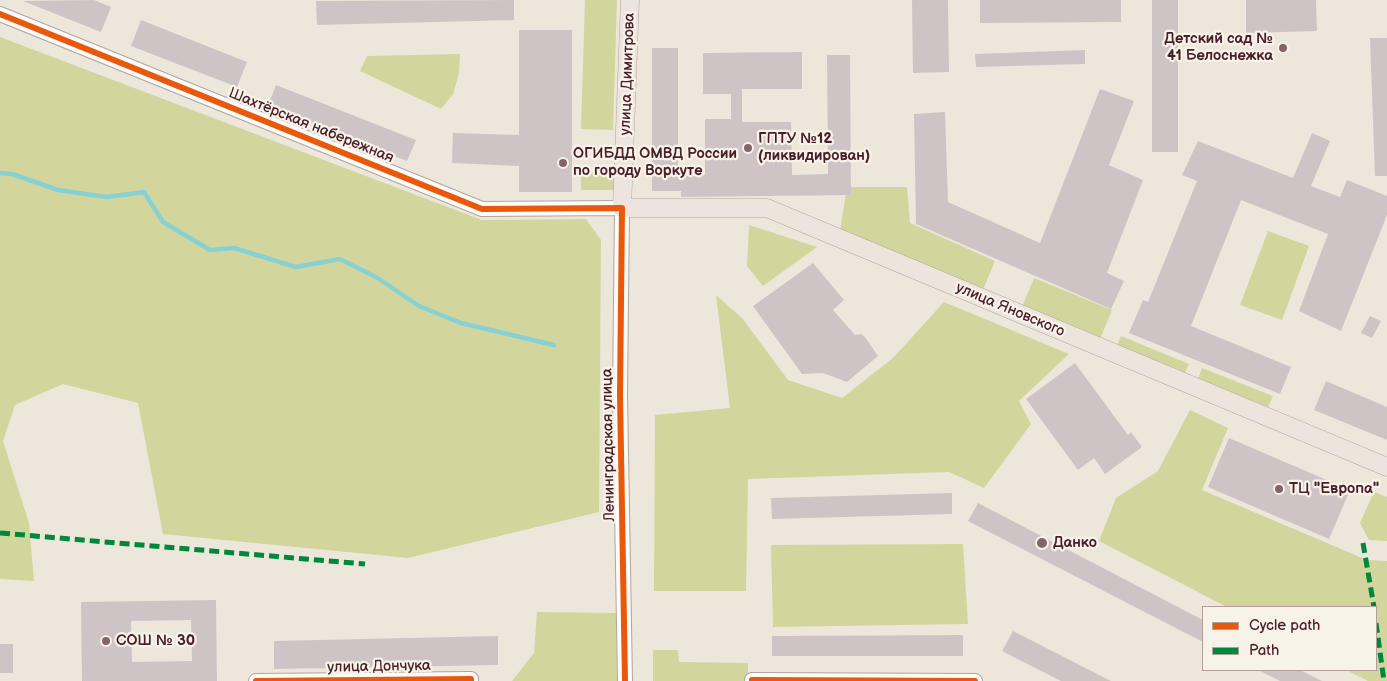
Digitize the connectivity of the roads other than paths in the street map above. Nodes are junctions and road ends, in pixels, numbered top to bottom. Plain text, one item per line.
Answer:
1 (630, 0) edge
2 (0, 14) edge
3 (622, 208) junction
4 (1387, 468) edge
5 (471, 680) edge
6 (752, 680) edge
7 (256, 681) edge
8 (625, 681) edge
9 (975, 681) edge

1 - 3 main road, улица Димитрова
2 - 3 street, Шахтёрская набережная
3 - 4 main road, улица Яновского
3 - 8 street, Ленинградская улица
5 - 7 street, улица Дончука
6 - 9 street

